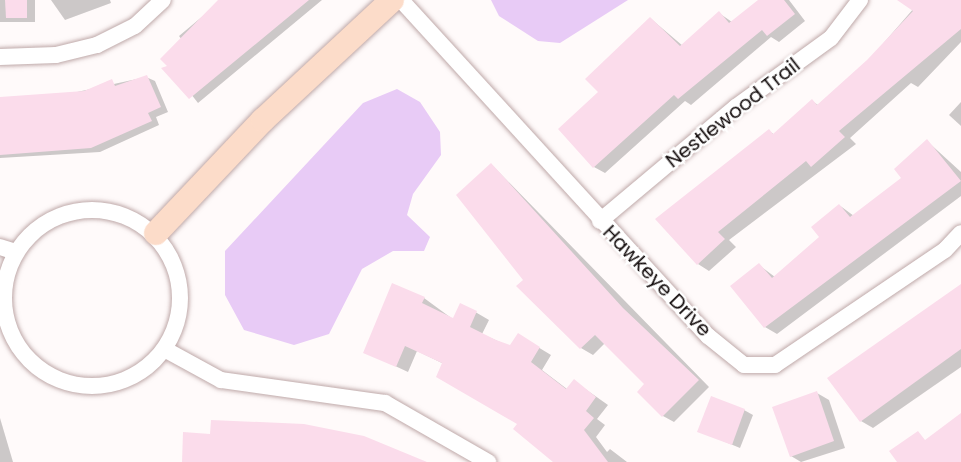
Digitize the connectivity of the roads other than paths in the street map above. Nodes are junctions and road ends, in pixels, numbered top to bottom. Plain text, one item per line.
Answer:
1 (163, 0) edge
2 (392, 0) edge
3 (401, 0) edge
4 (860, 0) edge
5 (0, 57) edge
6 (600, 221) junction
7 (156, 233) junction
8 (961, 233) edge
9 (7, 250) edge
10 (165, 350) junction
11 (488, 462) edge

1 - 5 street
2 - 7 street
3 - 6 street, Hawkeye Drive
4 - 6 street, Nestlewood Trail
6 - 8 street, Hawkeye Drive
7 - 9 street
7 - 10 street
9 - 10 street
10 - 11 street

